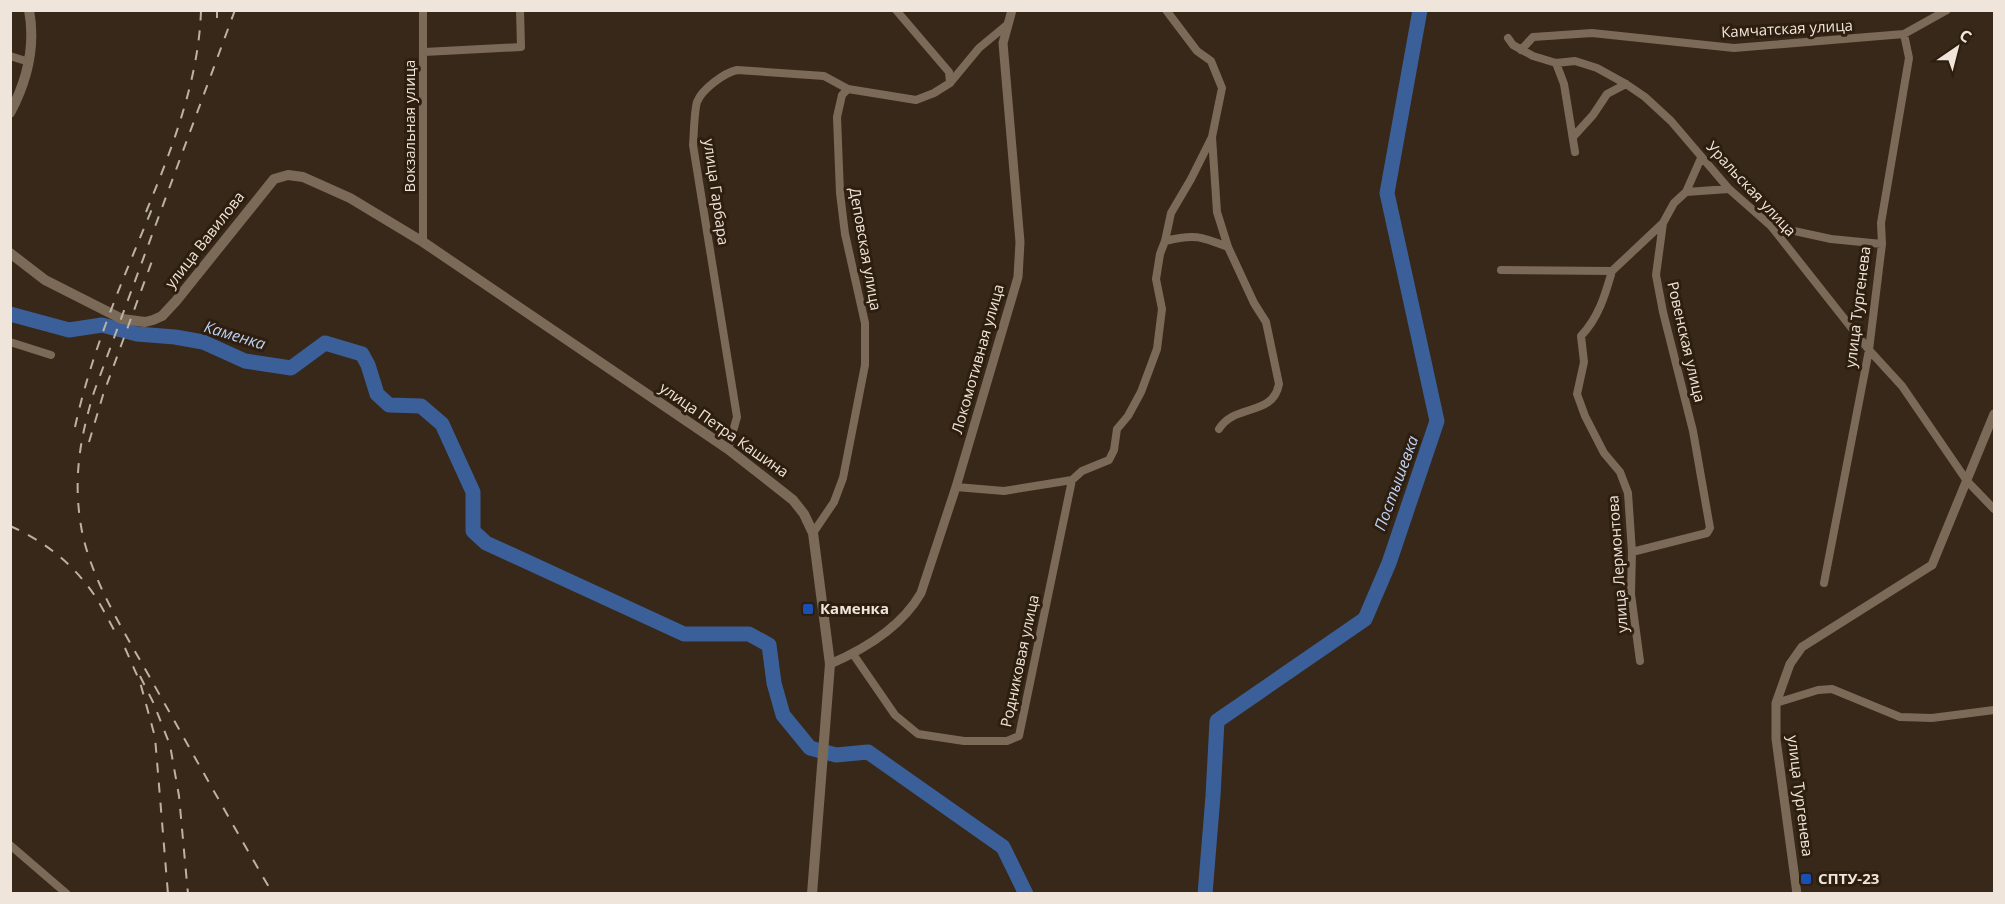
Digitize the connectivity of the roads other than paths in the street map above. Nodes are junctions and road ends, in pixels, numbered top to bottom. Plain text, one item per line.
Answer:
1 (28, 10) edge
2 (423, 10) edge
3 (520, 10) edge
4 (896, 10) edge
5 (1012, 10) edge
6 (1166, 10) edge
7 (1947, 10) edge
8 (1008, 24) junction
9 (1904, 34) junction
10 (1508, 38) dead end
11 (1521, 50) junction
12 (424, 52) junction
13 (10, 56) edge
14 (29, 62) junction
15 (1556, 63) junction
16 (950, 83) junction
17 (1626, 84) junction
18 (848, 89) junction
19 (10, 113) edge
20 (1212, 137) junction
21 (1573, 137) junction
22 (1575, 152) dead end
23 (1701, 158) junction
24 (1729, 189) junction
25 (1686, 192) junction
26 (1663, 223) junction
27 (1771, 226) junction
28 (1165, 241) junction
29 (423, 242) junction
30 (1882, 244) junction
31 (1228, 247) junction
32 (10, 254) edge
33 (1501, 270) dead end
34 (1612, 271) junction
35 (10, 342) edge
36 (1869, 350) junction
37 (51, 355) dead end
38 (1995, 414) edge
39 (1219, 429) dead end
40 (728, 449) junction
41 (1072, 480) junction
42 (1967, 481) junction
43 (956, 487) junction
44 (1995, 509) edge
45 (813, 533) junction
46 (1632, 552) junction
47 (1824, 583) dead end
48 (853, 654) junction
49 (1640, 661) dead end
50 (830, 664) junction
51 (1776, 703) junction
52 (1995, 710) edge
53 (10, 845) edge
54 (67, 894) edge
55 (812, 894) edge
56 (1797, 894) edge

1 - 14 main road
2 - 12 street, Вокзальная улица
3 - 12 street
4 - 16 street
5 - 8 street, Локомотивная улица
6 - 20 street
7 - 9 street, Камчатская улица
8 - 16 street
8 - 43 street, Локомотивная улица
9 - 11 street, Камчатская улица
9 - 30 street, улица Тургенева
10 - 11 street, Уральская улица
11 - 15 street, Уральская улица
12 - 29 street, Вокзальная улица
13 - 14 street
14 - 19 main road
15 - 17 street, Уральская улица
15 - 21 street
16 - 18 street
17 - 21 street
17 - 23 street, Уральская улица
18 - 40 street, улица Гарбара
18 - 45 street, Деповская улица
20 - 28 street
20 - 31 street
21 - 22 street
23 - 24 street, Уральская улица
23 - 25 street
24 - 25 street
24 - 27 street, Уральская улица
25 - 26 street
26 - 34 street
26 - 46 street, Ровенская улица
27 - 30 street
27 - 36 street, Уральская улица
28 - 31 street
28 - 41 street
29 - 32 main road, улица Вавилова
29 - 40 main road, улица Петра Кашина
30 - 36 street, улица Тургенева
31 - 39 street
33 - 34 street
34 - 46 street, улица Лермонтова
35 - 37 street
36 - 42 street, Уральская улица
36 - 47 street, улица Тургенева
38 - 42 street, улица Тургенева
40 - 45 main road, улица Петра Кашина
41 - 43 street
41 - 48 street, Родниковая улица
42 - 44 street, Уральская улица
42 - 51 street, улица Тургенева
43 - 48 street, Локомотивная улица
45 - 50 main road, улица Петра Кашина
46 - 49 street, улица Лермонтова
48 - 50 street, Локомотивная улица
50 - 55 main road, улица Петра Кашина
51 - 52 street
51 - 56 street, улица Тургенева
53 - 54 street

